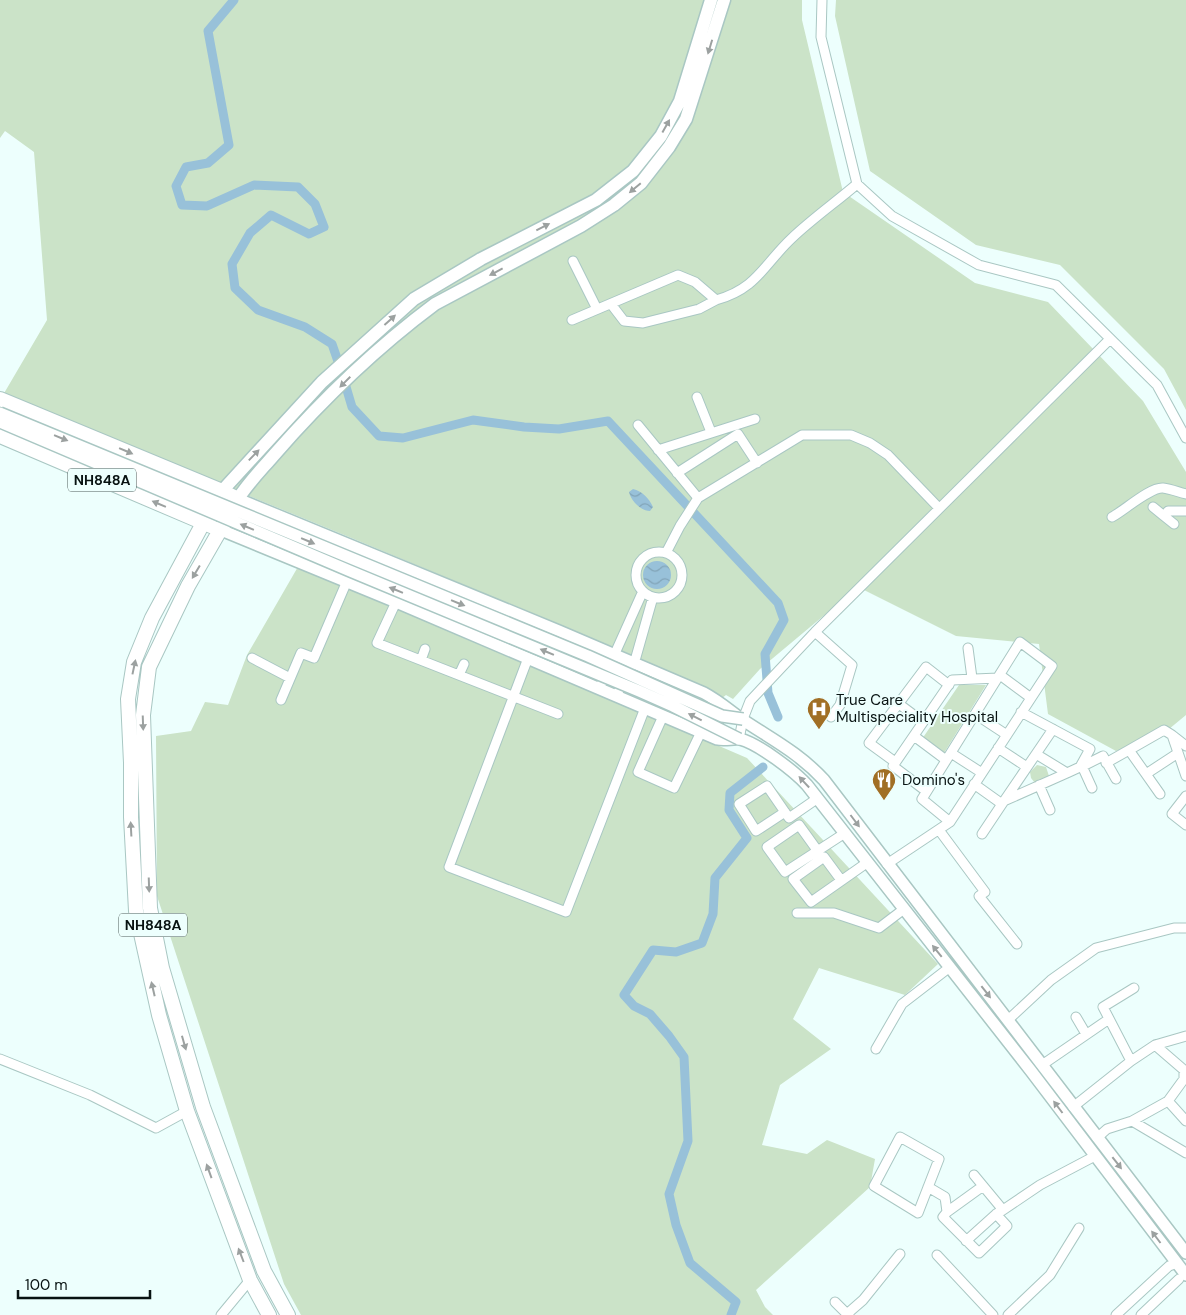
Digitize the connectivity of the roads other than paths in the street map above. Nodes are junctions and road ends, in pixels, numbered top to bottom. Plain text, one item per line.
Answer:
1 (710, 0) edge
2 (724, 0) edge
3 (822, 0) edge
4 (857, 184) junction
5 (574, 261) dead end
6 (716, 300) junction
7 (611, 304) junction
8 (597, 309) junction
9 (572, 320) dead end
10 (1110, 339) junction
11 (697, 397) dead end
12 (0, 399) edge
13 (0, 413) edge
14 (755, 418) dead end
15 (0, 422) edge
16 (638, 425) dead end
17 (736, 429) junction
18 (711, 432) junction
19 (0, 436) edge
20 (1186, 438) edge
21 (658, 450) junction
22 (756, 463) junction
23 (677, 473) junction
24 (222, 491) junction
25 (1186, 494) edge
26 (698, 498) junction
27 (238, 500) junction
28 (939, 508) junction
29 (1153, 508) dead end
30 (1186, 511) edge
31 (1164, 516) junction
32 (1112, 517) dead end
33 (204, 523) junction
34 (1174, 524) dead end
35 (221, 530) junction
36 (666, 553) junction
37 (347, 581) junction
38 (643, 591) junction
39 (654, 598) junction
40 (396, 602) junction
41 (815, 632) junction
42 (968, 648) dead end
43 (425, 649) dead end
44 (616, 655) junction
45 (252, 658) dead end
46 (528, 658) junction
47 (421, 660) junction
48 (633, 662) junction
49 (464, 664) dead end
50 (460, 675) junction
51 (999, 676) junction
52 (290, 678) junction
53 (972, 678) junction
54 (949, 685) junction
55 (600, 688) junction
56 (513, 696) junction
57 (616, 696) junction
58 (1031, 698) junction
59 (281, 700) dead end
60 (898, 704) junction
61 (645, 708) junction
62 (1022, 712) junction
63 (558, 714) dead end
64 (975, 714) junction
65 (663, 716) junction
66 (830, 717) dead end
67 (743, 719) junction
68 (923, 722) junction
69 (1053, 730) junction
70 (701, 732) junction
71 (1006, 735) junction
72 (1172, 735) junction
73 (914, 736) junction
74 (739, 739) junction
75 (1186, 746) edge
76 (998, 748) junction
77 (1129, 750) junction
78 (1036, 754) junction
79 (1178, 754) junction
80 (948, 756) junction
81 (895, 762) junction
82 (1106, 763) junction
83 (1028, 767) junction
84 (1081, 767) junction
85 (982, 773) junction
86 (1067, 773) junction
87 (1146, 774) junction
88 (1186, 776) edge
89 (1116, 779) dead end
90 (974, 784) junction
91 (1039, 785) junction
92 (1092, 788) dead end
93 (926, 791) junction
94 (1160, 794) dead end
95 (1186, 796) edge
96 (818, 798) junction
97 (1003, 802) junction
98 (1050, 810) dead end
99 (785, 812) junction
100 (950, 822) junction
101 (1186, 825) edge
102 (939, 830) junction
103 (845, 833) junction
104 (982, 834) dead end
105 (817, 850) junction
106 (868, 862) junction
107 (887, 864) junction
108 (876, 873) junction
109 (841, 880) junction
110 (904, 909) junction
111 (797, 913) dead end
112 (1186, 928) edge
113 (1017, 944) dead end
114 (950, 967) junction
115 (1134, 988) dead end
116 (1076, 1017) dead end
117 (1108, 1019) junction
118 (1008, 1020) junction
119 (1086, 1034) junction
120 (1186, 1036) edge
121 (1156, 1045) junction
122 (876, 1049) dead end
123 (0, 1059) edge
124 (1132, 1062) junction
125 (1042, 1066) junction
126 (1168, 1101) junction
127 (1073, 1107) junction
128 (187, 1111) junction
129 (1132, 1121) junction
130 (1186, 1121) edge
131 (1097, 1138) junction
132 (1186, 1153) edge
133 (1095, 1156) junction
134 (974, 1175) dead end
135 (983, 1186) junction
136 (928, 1187) junction
137 (947, 1212) junction
138 (999, 1212) junction
139 (1080, 1228) dead end
140 (966, 1241) junction
141 (1186, 1253) edge
142 (900, 1254) dead end
143 (938, 1256) dead end
144 (1177, 1264) junction
145 (1183, 1277) edge
146 (250, 1280) junction
147 (835, 1302) dead end
148 (848, 1314) edge
149 (221, 1315) edge
150 (269, 1315) edge
151 (288, 1315) edge
152 (993, 1315) edge
153 (1008, 1315) edge
154 (1116, 1315) edge
155 (1141, 1315) edge

24 -> 1 main road
2 -> 27 main road
3 - 4 street
4 - 6 street
4 - 10 street
5 - 8 street
6 - 7 street
6 - 7 street
7 - 8 street
8 - 9 street
10 - 20 street
10 - 28 street
11 - 18 street
12 -> 24 highway
13 -> 67 main road, bridge
14 - 17 street
74 -> 15 main road, bridge
16 - 21 street
17 - 18 street
17 - 22 street
17 - 23 street
18 - 21 street
33 -> 19 highway, NH848A
21 - 23 street
22 - 26 street
22 - 28 street
23 - 26 street
24 - 27 highway
24 - 33 highway
25 - 32 street
26 - 36 street
27 - 35 highway
27 - 44 main road
28 - 41 street
29 - 31 street
30 - 31 street
31 - 34 street
33 - 35 highway, NH848A
128 -> 33 highway, NH848A
35 - 37 main road
35 -> 151 highway, NH848A
36 - 38 street
36 - 39 street
37 - 40 main road
37 - 52 street
38 - 39 street
38 - 44 street
39 - 48 street
40 - 46 main road
40 - 47 street
41 - 66 street
41 - 67 street
42 - 53 street
43 - 47 street
44 - 48 main road
44 - 55 street
45 - 52 street
46 - 55 main road
46 - 56 street
47 - 50 street
48 - 57 street
48 - 67 main road
49 - 50 street
50 - 56 street
51 - 53 street
51 - 58 street
51 - 58 street
51 - 64 street
52 - 59 street
53 - 54 street
54 - 60 street
54 - 68 street
55 - 57 main road
56 - 61 street
56 - 63 street
57 - 61 main road
58 - 62 street
60 - 68 street
60 - 81 street
61 - 65 main road
62 - 69 street
62 - 71 street
64 - 71 street
64 - 80 street
65 - 70 main road
65 - 70 street
67 - 74 street
67 -> 107 main road
68 - 73 street
69 - 78 street
69 - 84 street
70 - 74 main road
71 - 76 street
72 - 75 street
72 - 77 street
72 - 79 street
73 - 80 street
73 - 81 street
96 -> 74 main road
76 - 83 street
76 - 85 street
77 - 82 street
77 - 87 street
78 - 83 street
78 - 86 street
79 - 87 street
79 - 88 street
80 - 85 street
80 - 93 street
81 - 93 street
82 - 84 street
82 - 89 street
83 - 97 street
84 - 86 street
84 - 92 street
85 - 90 street
86 - 91 street
87 - 94 street
90 - 97 street
90 - 100 street
91 - 97 street
91 - 98 street
93 - 100 street
95 - 101 street
96 - 99 street
96 - 103 main road
97 - 104 street
99 - 99 street
100 - 102 street
102 - 107 street
102 - 113 street
103 - 105 street
103 - 106 main road
105 - 105 street
106 - 108 main road
106 - 109 street
107 - 108 main road
107 -> 118 main road
108 - 110 main road
109 - 109 street
110 - 111 street
114 -> 110 main road
112 - 118 street
114 - 122 street
133 -> 114 main road
115 - 117 street
116 - 119 street
117 - 119 street
117 - 124 street
118 - 125 main road
119 - 125 street
120 - 121 street
121 - 124 street
121 - 126 street
123 - 128 street
124 - 127 street
125 - 127 main road
126 - 129 street
126 - 130 street
127 - 131 main road
146 -> 128 highway, NH848A
129 - 131 street
129 - 132 street
131 -> 141 main road
133 - 138 street
144 -> 133 main road
134 - 135 street
135 - 137 street
135 - 138 street
136 - 136 street
136 - 137 street
137 - 140 street
138 - 140 street
138 - 140 street
139 - 153 street
142 - 148 street
143 - 152 street
144 - 145 main road
144 - 154 street
145 - 155 street
146 - 149 street
146 - 150 highway, NH848A
147 - 148 street

